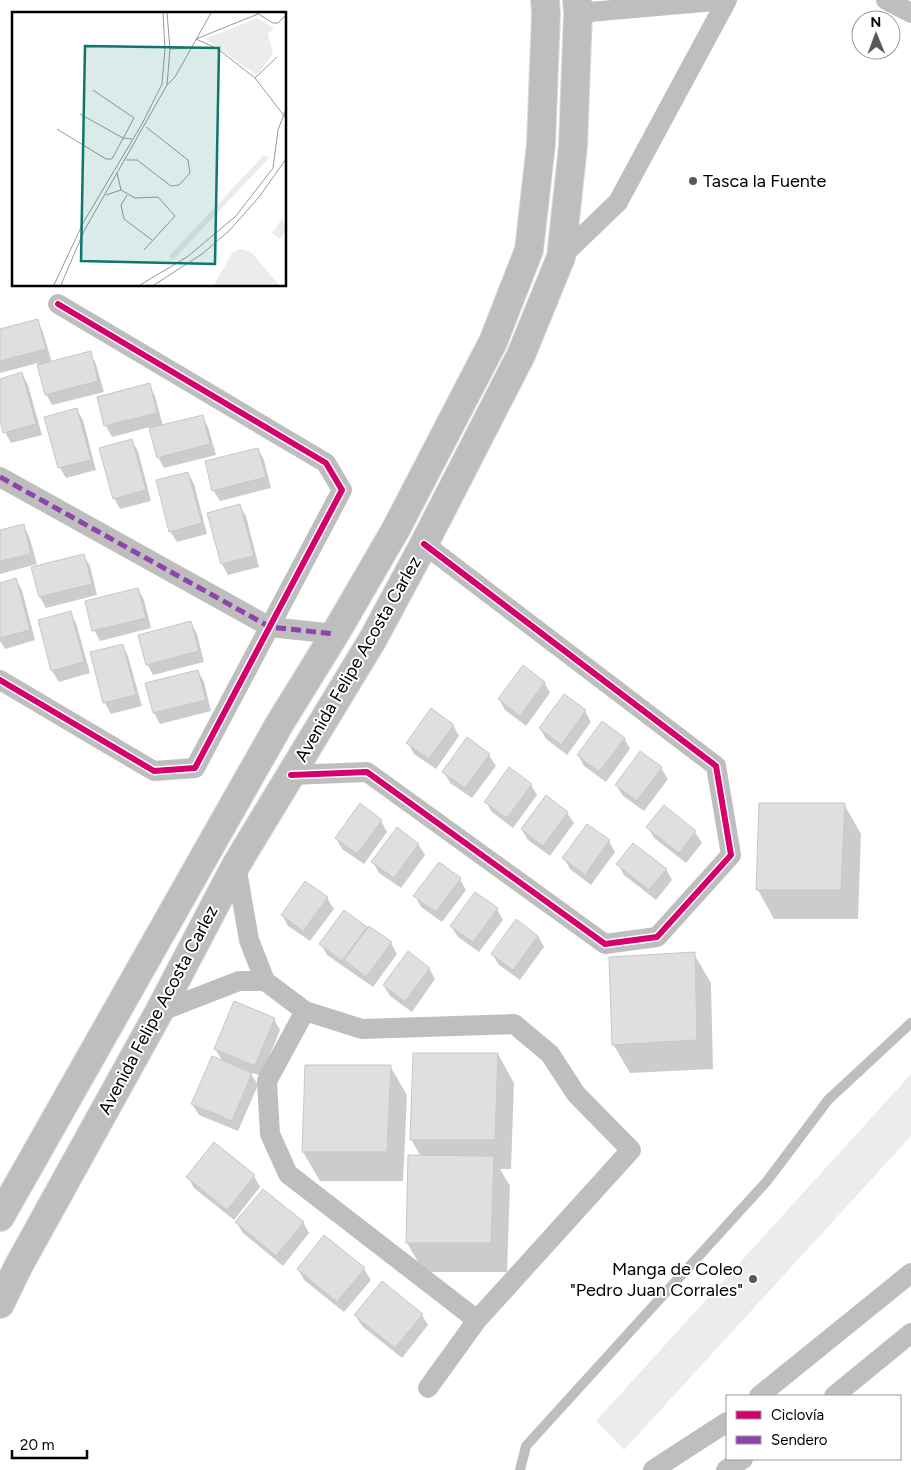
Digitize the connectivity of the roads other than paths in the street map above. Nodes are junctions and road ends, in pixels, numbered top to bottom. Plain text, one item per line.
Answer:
1 (545, 0) edge
2 (726, 0) edge
3 (886, 0) edge
4 (578, 6) edge
5 (911, 13) edge
6 (561, 257) junction
7 (58, 304) dead end
8 (0, 477) edge
9 (424, 544) junction
10 (270, 627) junction
11 (335, 634) junction
12 (0, 680) edge
13 (291, 775) junction
14 (236, 864) junction
15 (265, 981) junction
16 (305, 1011) junction
17 (159, 1012) junction
18 (911, 1023) edge
19 (0, 1217) edge
20 (911, 1273) edge
21 (0, 1304) edge
22 (477, 1320) junction
23 (911, 1333) edge
24 (428, 1388) dead end
25 (761, 1395) edge
26 (835, 1395) edge
27 (726, 1423) edge
28 (741, 1460) edge
29 (520, 1470) edge
30 (653, 1470) edge
31 (726, 1470) edge

1 - 11 highway, Avenida Felipe Acosta Carlez
2 - 4 street
2 - 6 street
3 - 5 street
4 - 6 highway, Avenida Felipe Acosta Carlez
6 - 9 highway, Avenida Felipe Acosta Carlez
7 - 10 street
8 - 10 street
9 - 13 highway, Avenida Felipe Acosta Carlez
9 - 13 street
10 - 11 street
10 - 12 street
11 - 19 highway, Avenida Felipe Acosta Carlez
13 - 14 highway, Avenida Felipe Acosta Carlez
14 - 15 street
14 - 17 highway, Avenida Felipe Acosta Carlez
15 - 16 street
15 - 17 street
16 - 22 street
16 - 22 street
17 - 21 highway, Avenida Felipe Acosta Carlez
18 - 29 lane
20 - 25 street
22 - 24 street
23 - 26 street
27 - 30 street
28 - 31 street

